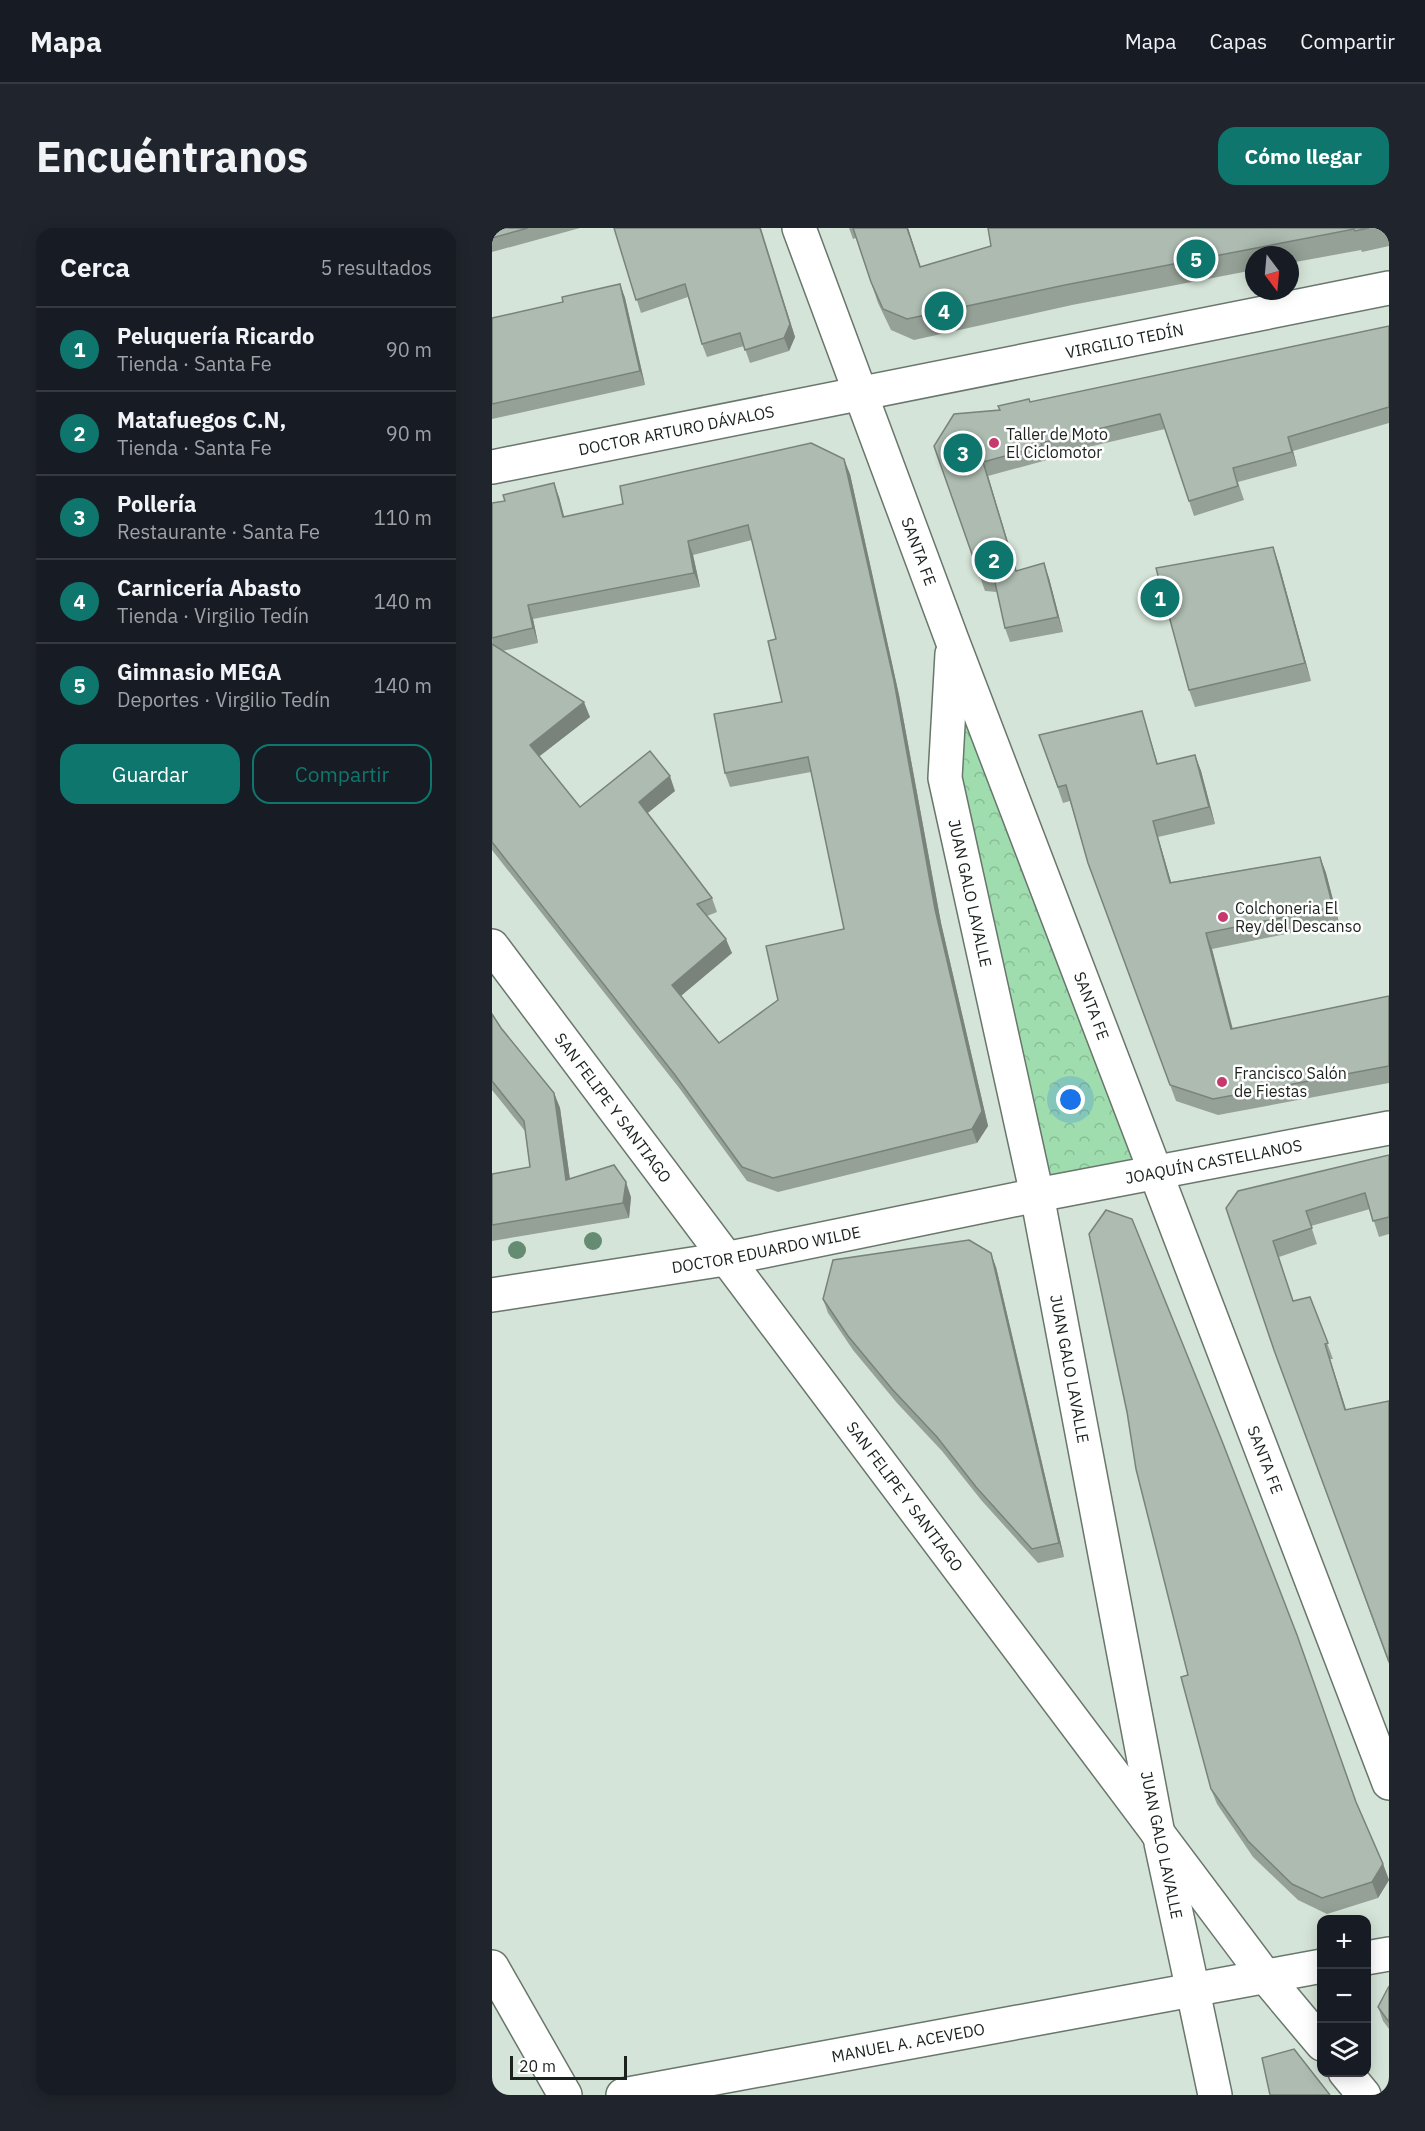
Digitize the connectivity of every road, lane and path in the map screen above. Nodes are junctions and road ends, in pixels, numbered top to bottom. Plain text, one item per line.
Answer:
1 (799, 228) edge
2 (1389, 288) edge
3 (861, 394) junction
4 (492, 467) edge
5 (952, 640) junction
6 (492, 946) edge
7 (1389, 1128) edge
8 (1155, 1173) junction
9 (1037, 1195) junction
10 (725, 1259) junction
11 (492, 1295) edge
12 (1389, 1783) edge
13 (1158, 1834) junction
14 (1389, 1954) edge
15 (1371, 1957) edge
16 (492, 1966) edge
17 (1317, 1967) edge
18 (1265, 1976) junction
19 (1193, 1991) junction
20 (1317, 2038) edge
21 (1348, 2077) edge
22 (565, 2095) edge
23 (623, 2095) edge
24 (1215, 2095) edge
25 (1364, 2095) edge

1 - 3 street, SANTA FE
2 - 3 street, VIRGILIO TEDÍN
3 - 4 street, DOCTOR ARTURO DÁVALOS
3 - 5 street, SANTA FE
5 - 8 street, SANTA FE
5 - 9 street, JUAN GALO LAVALLE
6 - 10 street, SAN FELIPE Y SANTIAGO
7 - 8 street, JOAQUÍN CASTELLANOS
8 - 9 street, JOAQUÍN CASTELLANOS
8 - 12 street, SANTA FE
9 - 10 street, DOCTOR EDUARDO WILDE
9 - 13 street, JUAN GALO LAVALLE
10 - 11 street, DOCTOR EDUARDO WILDE
10 - 13 street, SAN FELIPE Y SANTIAGO
13 - 18 street, SAN FELIPE Y SANTIAGO
13 - 19 street, JUAN GALO LAVALLE
14 - 15 street
16 - 22 street
17 - 18 street, MANUEL A. ACEVEDO
18 - 19 street, MANUEL A. ACEVEDO
18 - 20 street, SAN FELIPE Y SANTIAGO
19 - 23 street, MANUEL A. ACEVEDO
19 - 24 street, JUAN GALO LAVALLE
21 - 25 street

